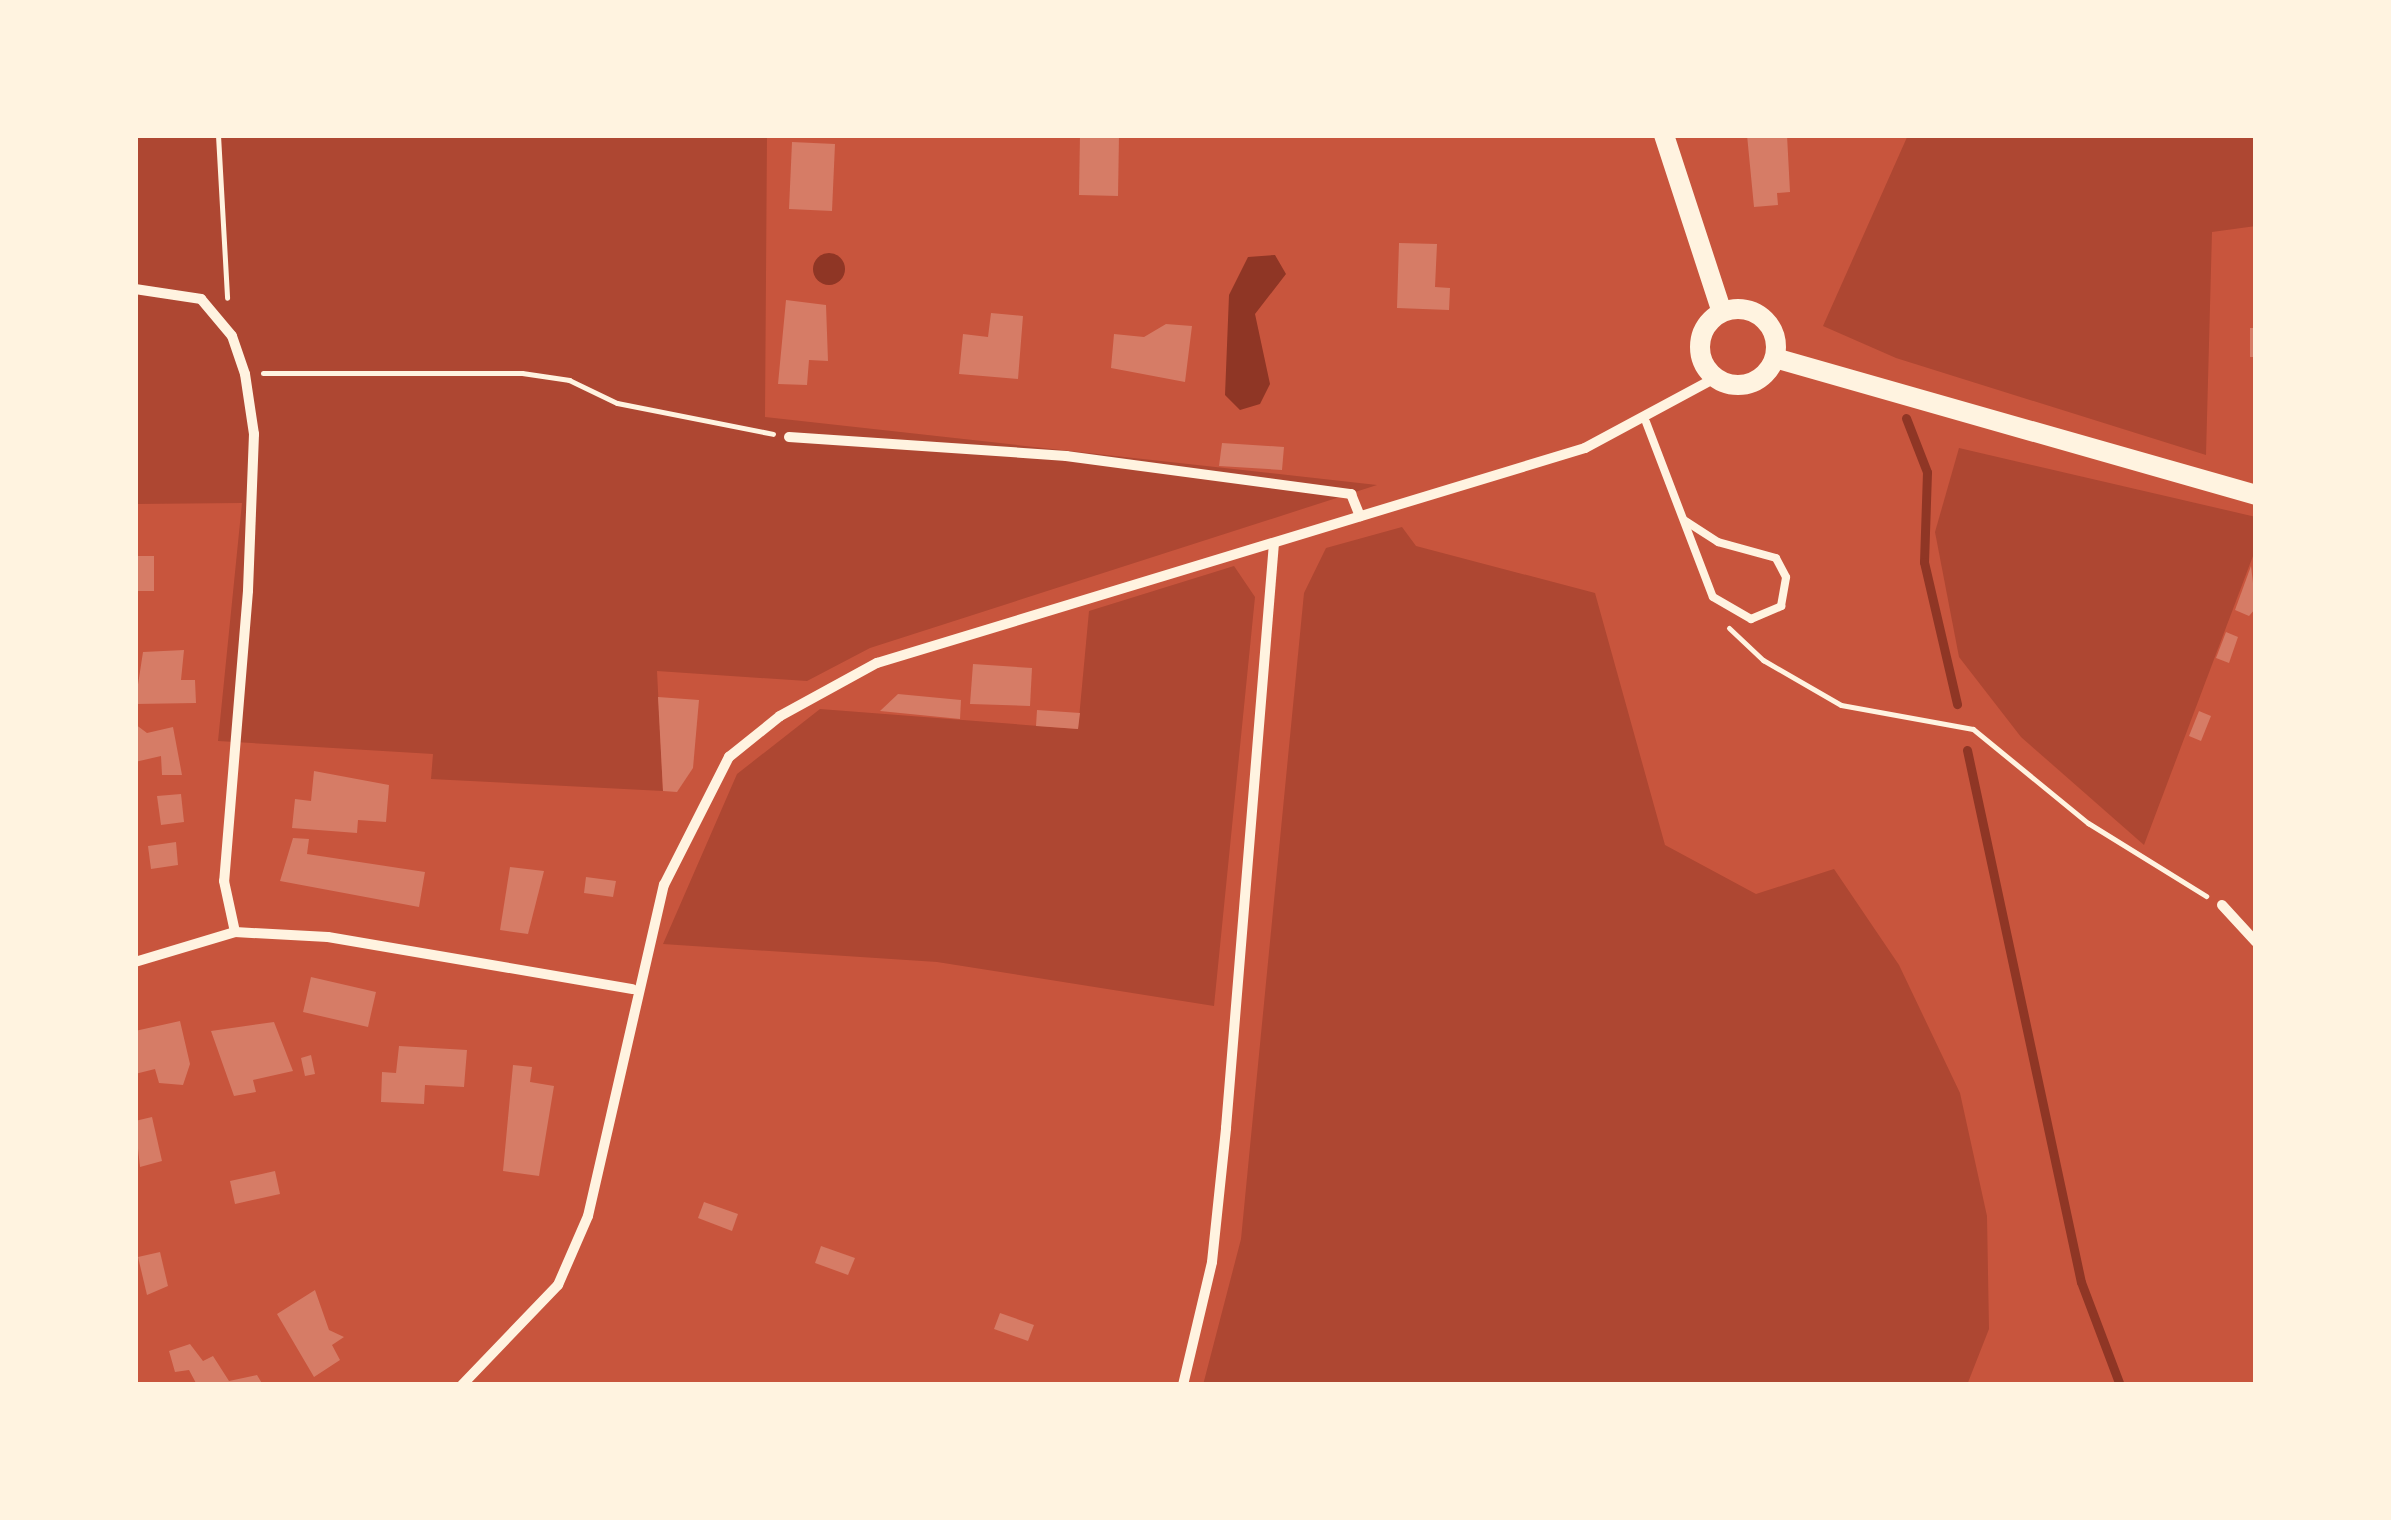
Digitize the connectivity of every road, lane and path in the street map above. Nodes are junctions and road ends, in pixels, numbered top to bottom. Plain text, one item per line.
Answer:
1 (218, 135) edge
2 (1664, 135) edge
3 (135, 290) edge
4 (1722, 312) junction
5 (232, 336) junction
6 (1775, 358) junction
7 (245, 374) junction
8 (1715, 378) junction
9 (1646, 422) junction
10 (789, 437) joint
11 (2256, 494) edge
12 (1360, 516) junction
13 (1684, 520) junction
14 (1274, 543) junction
15 (1713, 597) junction
16 (2222, 905) joint
17 (235, 932) junction
18 (2256, 942) edge
19 (135, 962) edge
20 (633, 989) junction
21 (462, 1385) edge
22 (1183, 1385) edge

1 - 5 path
2 - 4 main road
3 - 5 street
4 - 6 main road
4 - 8 main road
5 - 7 street
6 - 8 main road
6 - 11 main road
7 - 10 path
7 - 17 street
8 - 9 street
9 - 12 street
9 - 13 lane
10 - 12 street
12 - 14 street
13 - 15 lane
13 - 15 lane
14 - 20 street
14 - 22 street
15 - 16 path
16 - 18 street
17 - 19 street
17 - 20 street
20 - 21 street

